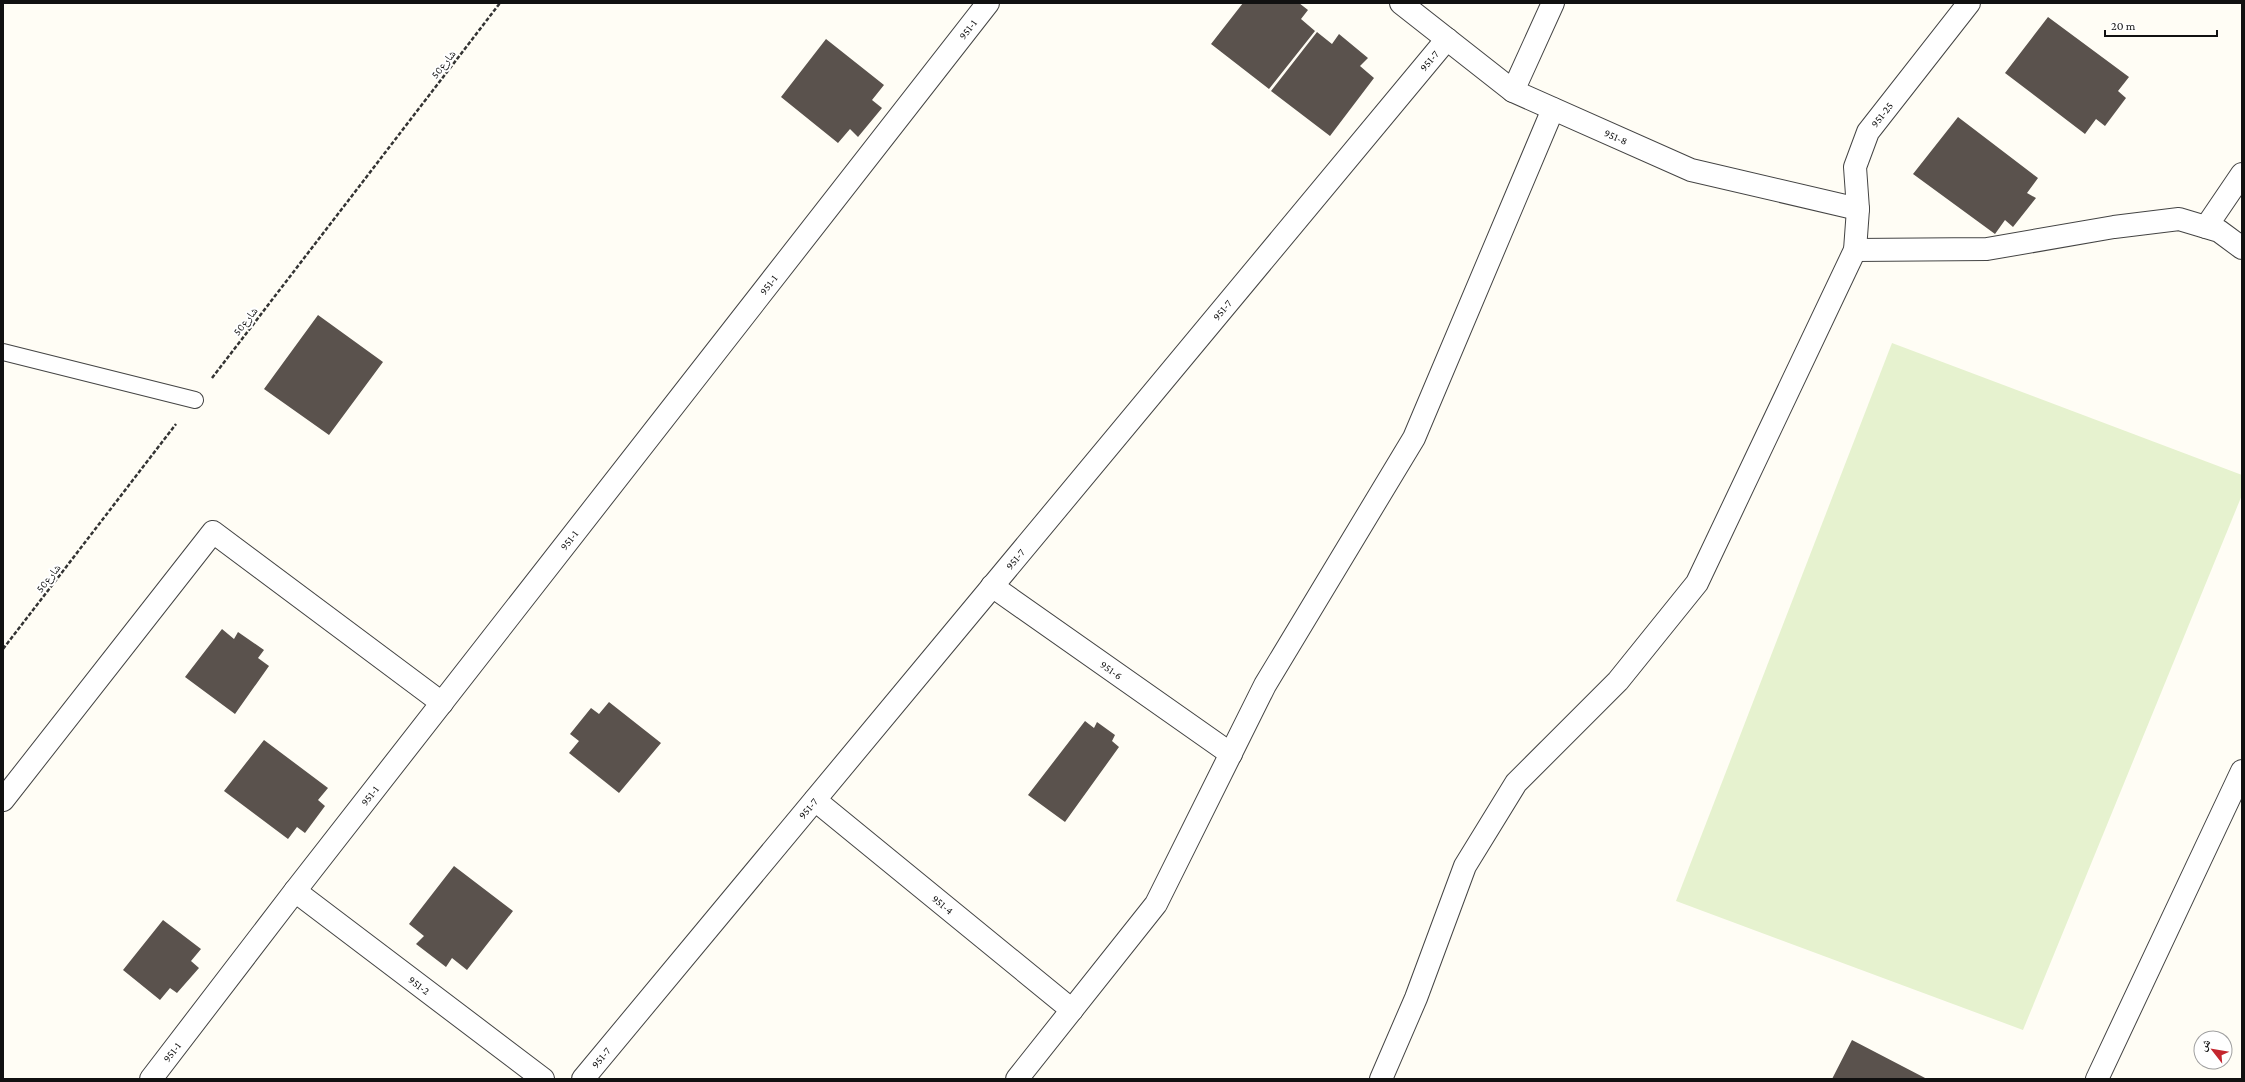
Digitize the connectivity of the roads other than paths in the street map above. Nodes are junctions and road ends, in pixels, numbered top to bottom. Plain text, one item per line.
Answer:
1 (988, 3) edge
2 (1401, 3) edge
3 (1553, 3) edge
4 (1969, 3) edge
5 (1447, 39) junction
6 (1513, 91) junction
7 (1553, 109) junction
8 (2242, 174) edge
9 (1858, 209) junction
10 (2206, 227) junction
11 (2242, 248) edge
12 (1855, 250) junction
13 (3, 352) edge
14 (195, 400) road end
15 (992, 586) junction
16 (442, 703) junction
17 (1231, 754) junction
18 (2242, 771) edge
19 (3, 800) edge
20 (814, 800) junction
21 (295, 891) junction
22 (1072, 1010) junction
23 (151, 1079) edge
24 (543, 1079) edge
25 (583, 1079) edge
26 (1017, 1079) edge
27 (1381, 1079) edge
28 (2097, 1079) edge

1 - 16 street, 951-1
2 - 5 street, 951-8
3 - 6 street
4 - 9 street, 951-25
5 - 6 street, 951-8
5 - 15 street, 951-7
6 - 7 street, 951-8
7 - 9 street, 951-8
7 - 17 street
8 - 10 street
9 - 12 street, 951-25
10 - 11 street
10 - 12 street
12 - 27 street
13 - 14 lane
15 - 17 street, 951-6
15 - 20 street, 951-7
16 - 19 street
16 - 21 street, 951-1
17 - 22 street
18 - 28 street
20 - 22 street, 951-4
20 - 25 street, 951-7
21 - 23 street, 951-1
21 - 24 street, 951-2
22 - 26 street

